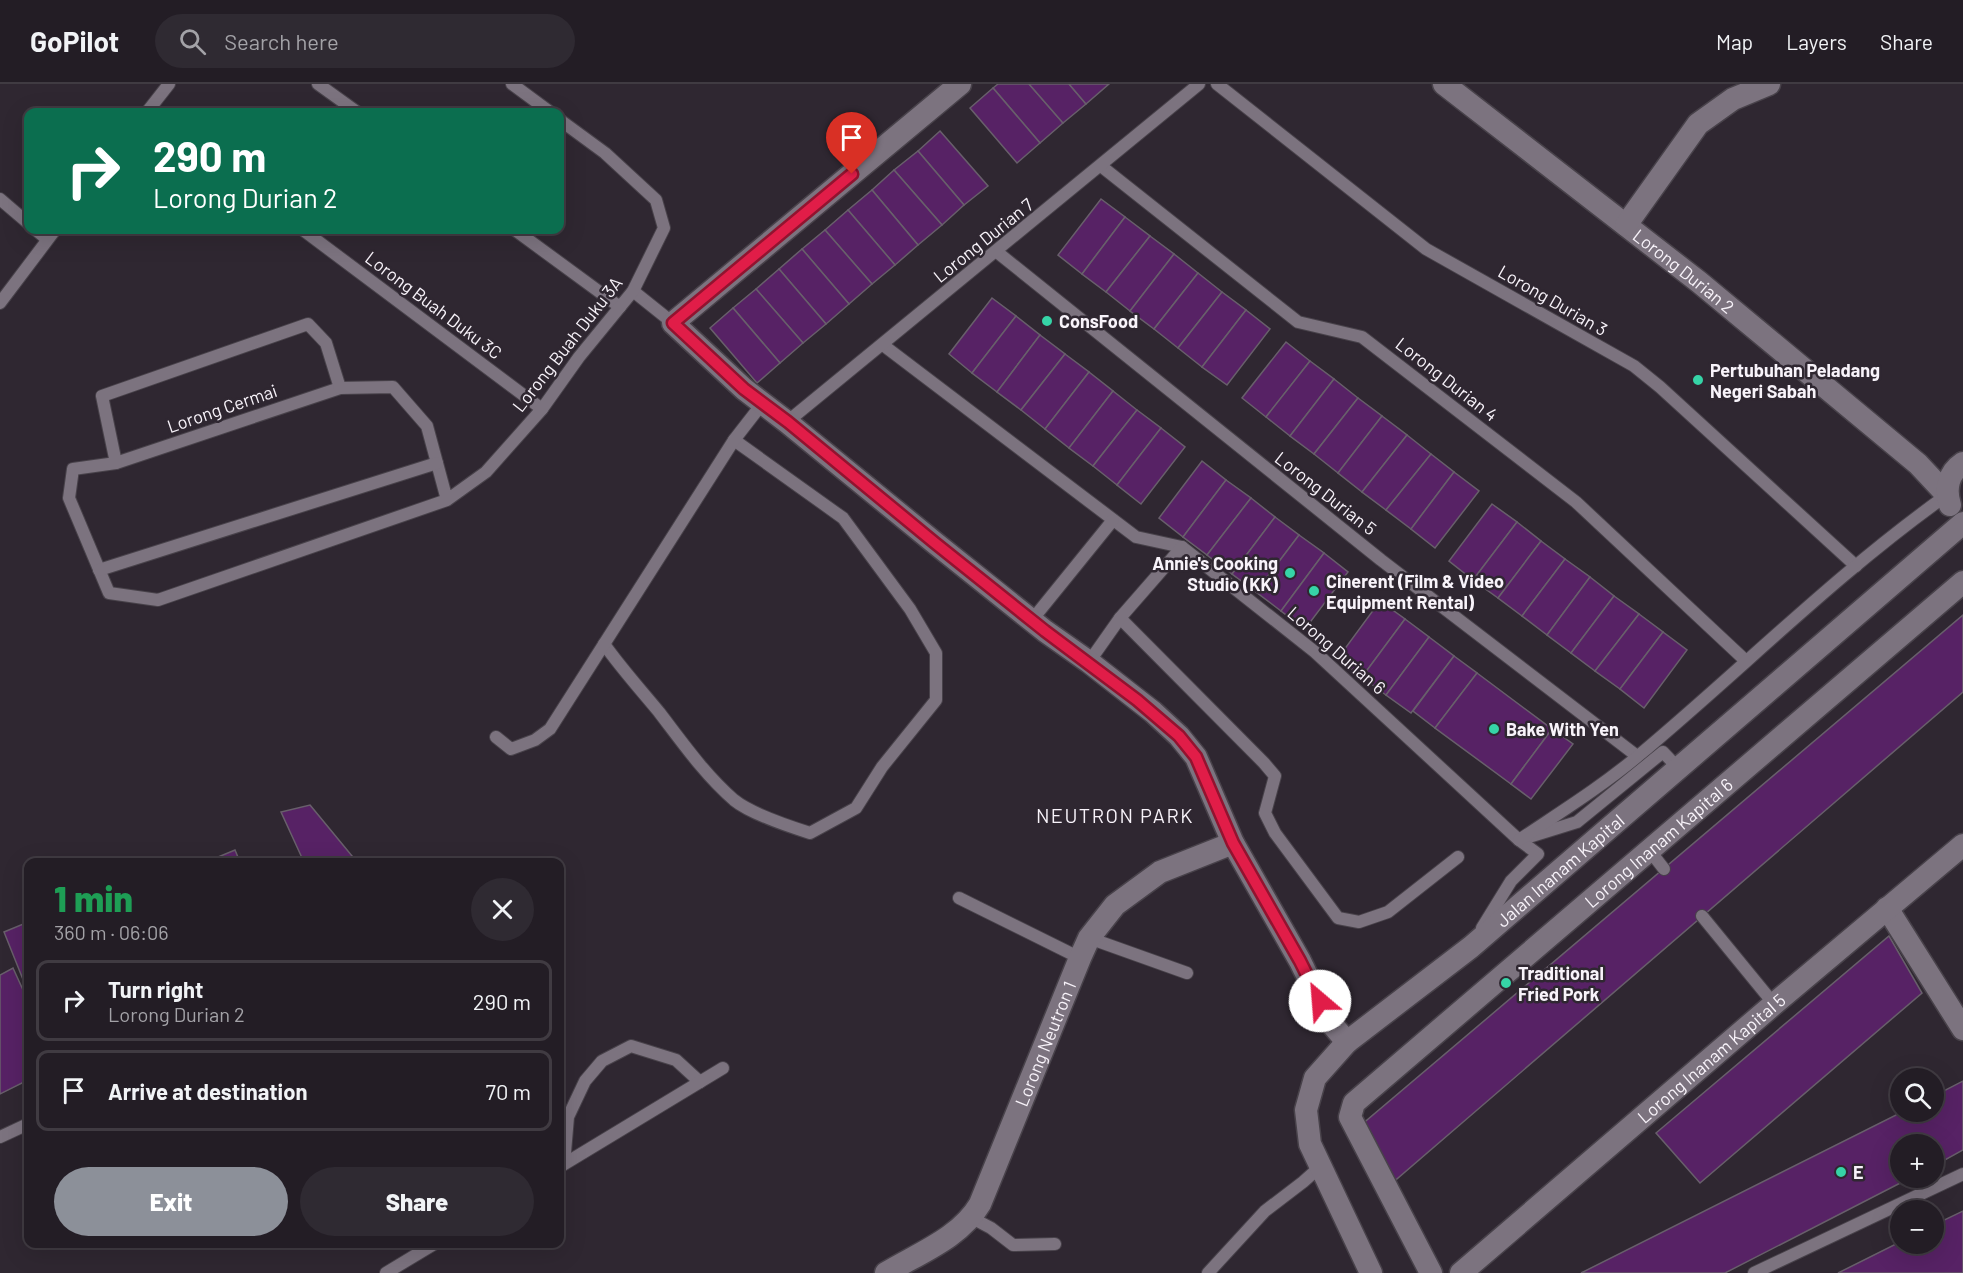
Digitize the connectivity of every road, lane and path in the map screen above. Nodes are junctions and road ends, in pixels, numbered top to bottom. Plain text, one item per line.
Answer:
1 (170, 84) edge
2 (318, 84) edge
3 (512, 84) edge
4 (960, 84) edge
5 (1199, 84) edge
6 (1217, 84) edge
7 (1444, 84) edge
8 (1769, 84) edge
9 (151, 108) edge
10 (351, 108) edge
11 (545, 108) edge
12 (564, 123) edge
13 (1101, 166) junction
14 (0, 199) edge
15 (24, 220) edge
16 (1626, 225) junction
17 (51, 234) edge
18 (308, 234) edge
19 (520, 234) edge
20 (997, 252) junction
21 (633, 291) junction
22 (0, 303) edge
23 (620, 307) junction
24 (673, 323) junction
25 (883, 345) junction
26 (340, 388) junction
27 (762, 404) junction
28 (542, 410) junction
29 (788, 422) junction
30 (734, 440) junction
31 (1963, 462) edge
32 (116, 463) junction
33 (437, 463) junction
34 (1918, 464) junction
35 (1947, 495) junction
36 (447, 500) junction
37 (1113, 520) junction
38 (1963, 521) edge
39 (1182, 547) junction
40 (1856, 566) junction
41 (99, 570) junction
42 (1963, 582) edge
43 (1120, 618) junction
44 (1032, 620) junction
45 (604, 644) junction
46 (1746, 661) junction
47 (1089, 662) junction
48 (496, 737) dead end
49 (1637, 756) junction
50 (1679, 769) junction
51 (1519, 840) junction
52 (1233, 843) junction
53 (1963, 845) edge
54 (1458, 857) dead end
55 (959, 898) dead end
56 (1887, 908) junction
57 (1702, 916) dead end
58 (1089, 938) junction
59 (1471, 947) junction
60 (1080, 958) junction
61 (1187, 973) dead end
62 (1774, 1004) junction
63 (1963, 1029) edge
64 (1347, 1042) junction
65 (723, 1068) dead end
66 (699, 1082) junction
67 (24, 1126) edge
68 (0, 1137) edge
69 (564, 1150) edge
70 (564, 1165) edge
71 (1321, 1166) junction
72 (1963, 1174) edge
73 (972, 1218) junction
74 (1055, 1244) dead end
75 (427, 1248) edge
76 (386, 1273) edge
77 (886, 1273) edge
78 (1208, 1273) edge
79 (1371, 1273) edge
80 (1431, 1273) edge
81 (1461, 1273) edge
82 (1754, 1273) edge

1 - 9 lane
2 - 10 lane
3 - 11 lane
4 - 24 street
5 - 13 lane, Lorong Durian 7
6 - 40 lane, Lorong Durian 3
7 - 16 street, Lorong Durian 2
8 - 16 street
12 - 21 lane, Lorong Buah Duku 3A
13 - 20 lane, Lorong Durian 7
13 - 46 lane, Lorong Durian 4
14 - 15 lane
16 - 34 street, Lorong Durian 2
17 - 22 lane
18 - 28 lane, Lorong Buah Duku 3C
19 - 23 lane
20 - 25 lane, Lorong Durian 7
20 - 49 lane, Lorong Durian 5
21 - 23 lane, Lorong Buah Duku 3A
21 - 24 lane
23 - 28 lane, Lorong Buah Duku 3A
24 - 27 street
25 - 29 lane, Lorong Durian 7
25 - 37 lane, Lorong Durian 6
26 - 32 lane, Lorong Cermai
26 - 32 lane
26 - 33 lane, Lorong Cermai
27 - 29 street
27 - 30 lane
28 - 36 lane, Lorong Buah Duku 3A
29 - 44 street
30 - 45 lane
30 - 45 lane
31 - 34 street
31 - 35 street
32 - 41 lane, Lorong Cermai
33 - 36 lane, Lorong Cermai
33 - 41 lane
34 - 35 street, Lorong Durian 2
35 - 38 street, Lorong Durian 2
35 - 40 lane
36 - 41 lane, Lorong Buah Duku 3A
37 - 39 lane, Lorong Durian 6
37 - 44 lane
38 - 50 street, Jalan Inanam Kapital
39 - 43 lane
39 - 51 lane, Lorong Durian 6
40 - 46 lane
42 - 80 street, Lorong Inanam Kapital 6
43 - 47 lane
43 - 54 lane
44 - 47 street
45 - 48 lane
46 - 49 lane
47 - 52 street
49 - 51 lane
50 - 51 lane
50 - 59 street, Jalan Inanam Kapital
51 - 59 lane, Lorong Durian 6
52 - 58 street, Lorong Neutron 1
52 - 64 street
53 - 56 street, Lorong Inanam Kapital 5
55 - 60 lane
56 - 62 street, Lorong Inanam Kapital 5
56 - 63 street
57 - 62 lane
58 - 60 street, Lorong Neutron 1
58 - 61 lane
59 - 64 street, Jalan Inanam Kapital
60 - 73 street, Lorong Neutron 1
62 - 81 street, Lorong Inanam Kapital 5
64 - 71 street, Jalan Inanam Kapital
65 - 66 lane
66 - 69 lane
66 - 70 lane
67 - 68 lane
71 - 78 lane
71 - 79 street, Jalan Inanam Kapital
72 - 82 lane
73 - 74 lane
73 - 77 street, Lorong Neutron 1
75 - 76 lane

